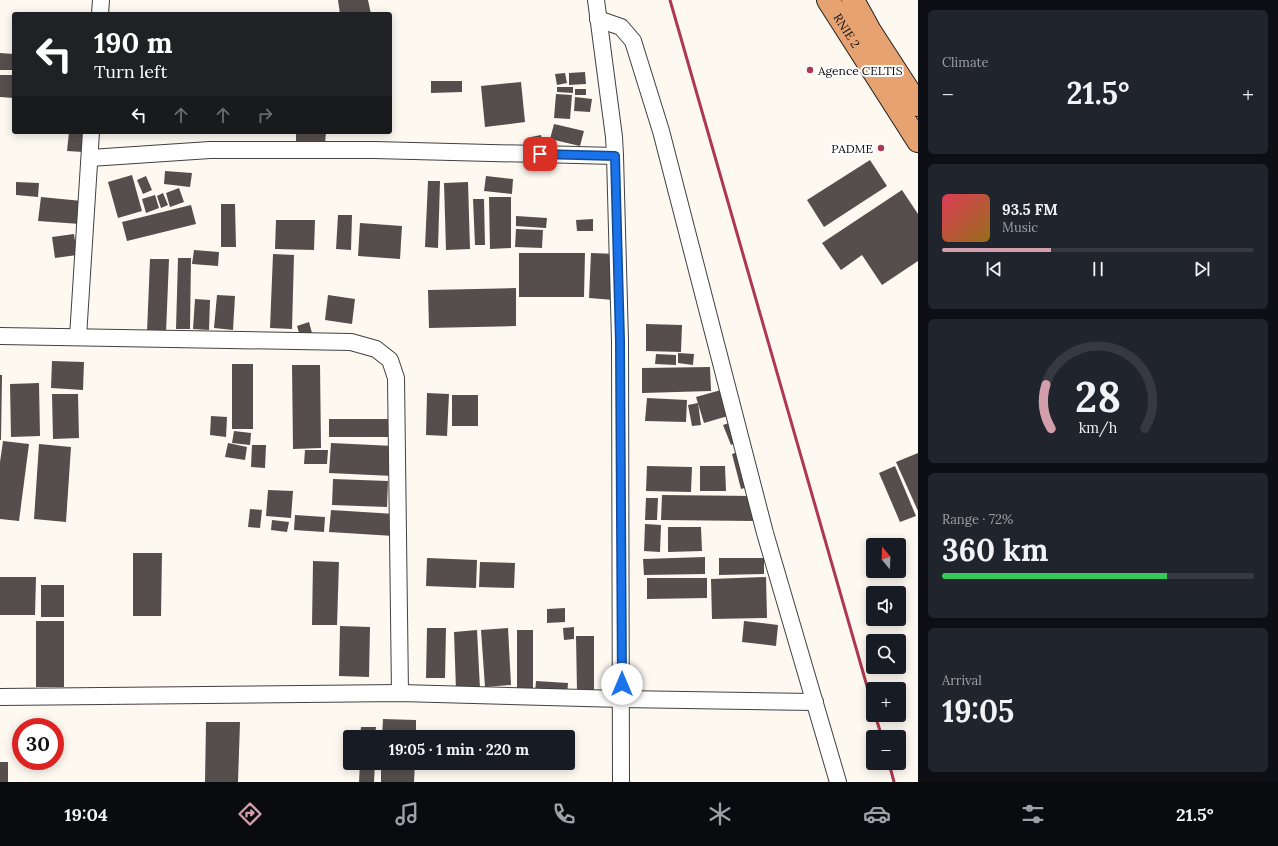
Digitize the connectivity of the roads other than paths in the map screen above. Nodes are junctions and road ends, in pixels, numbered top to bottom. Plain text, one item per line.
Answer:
1 (101, 0) edge
2 (596, 0) edge
3 (828, 0) edge
4 (853, 0) edge
5 (100, 12) edge
6 (598, 19) junction
7 (918, 105) edge
8 (91, 134) edge
9 (918, 141) edge
10 (615, 156) junction
11 (90, 158) junction
12 (0, 336) edge
13 (78, 337) junction
14 (400, 693) junction
15 (0, 697) edge
16 (622, 699) junction
17 (815, 702) junction
18 (621, 782) edge
19 (838, 782) edge

1 - 5 street
2 - 6 street
3 - 9 highway, RNIE 2 / RNIE 2
4 - 7 highway, RNIE 2 / RNIE 2
6 - 10 street
6 - 17 street
8 - 11 street
10 - 11 street
10 - 16 street
11 - 13 street
12 - 13 street
13 - 14 street
14 - 15 street
14 - 16 street
16 - 17 street
16 - 18 street
17 - 19 street

